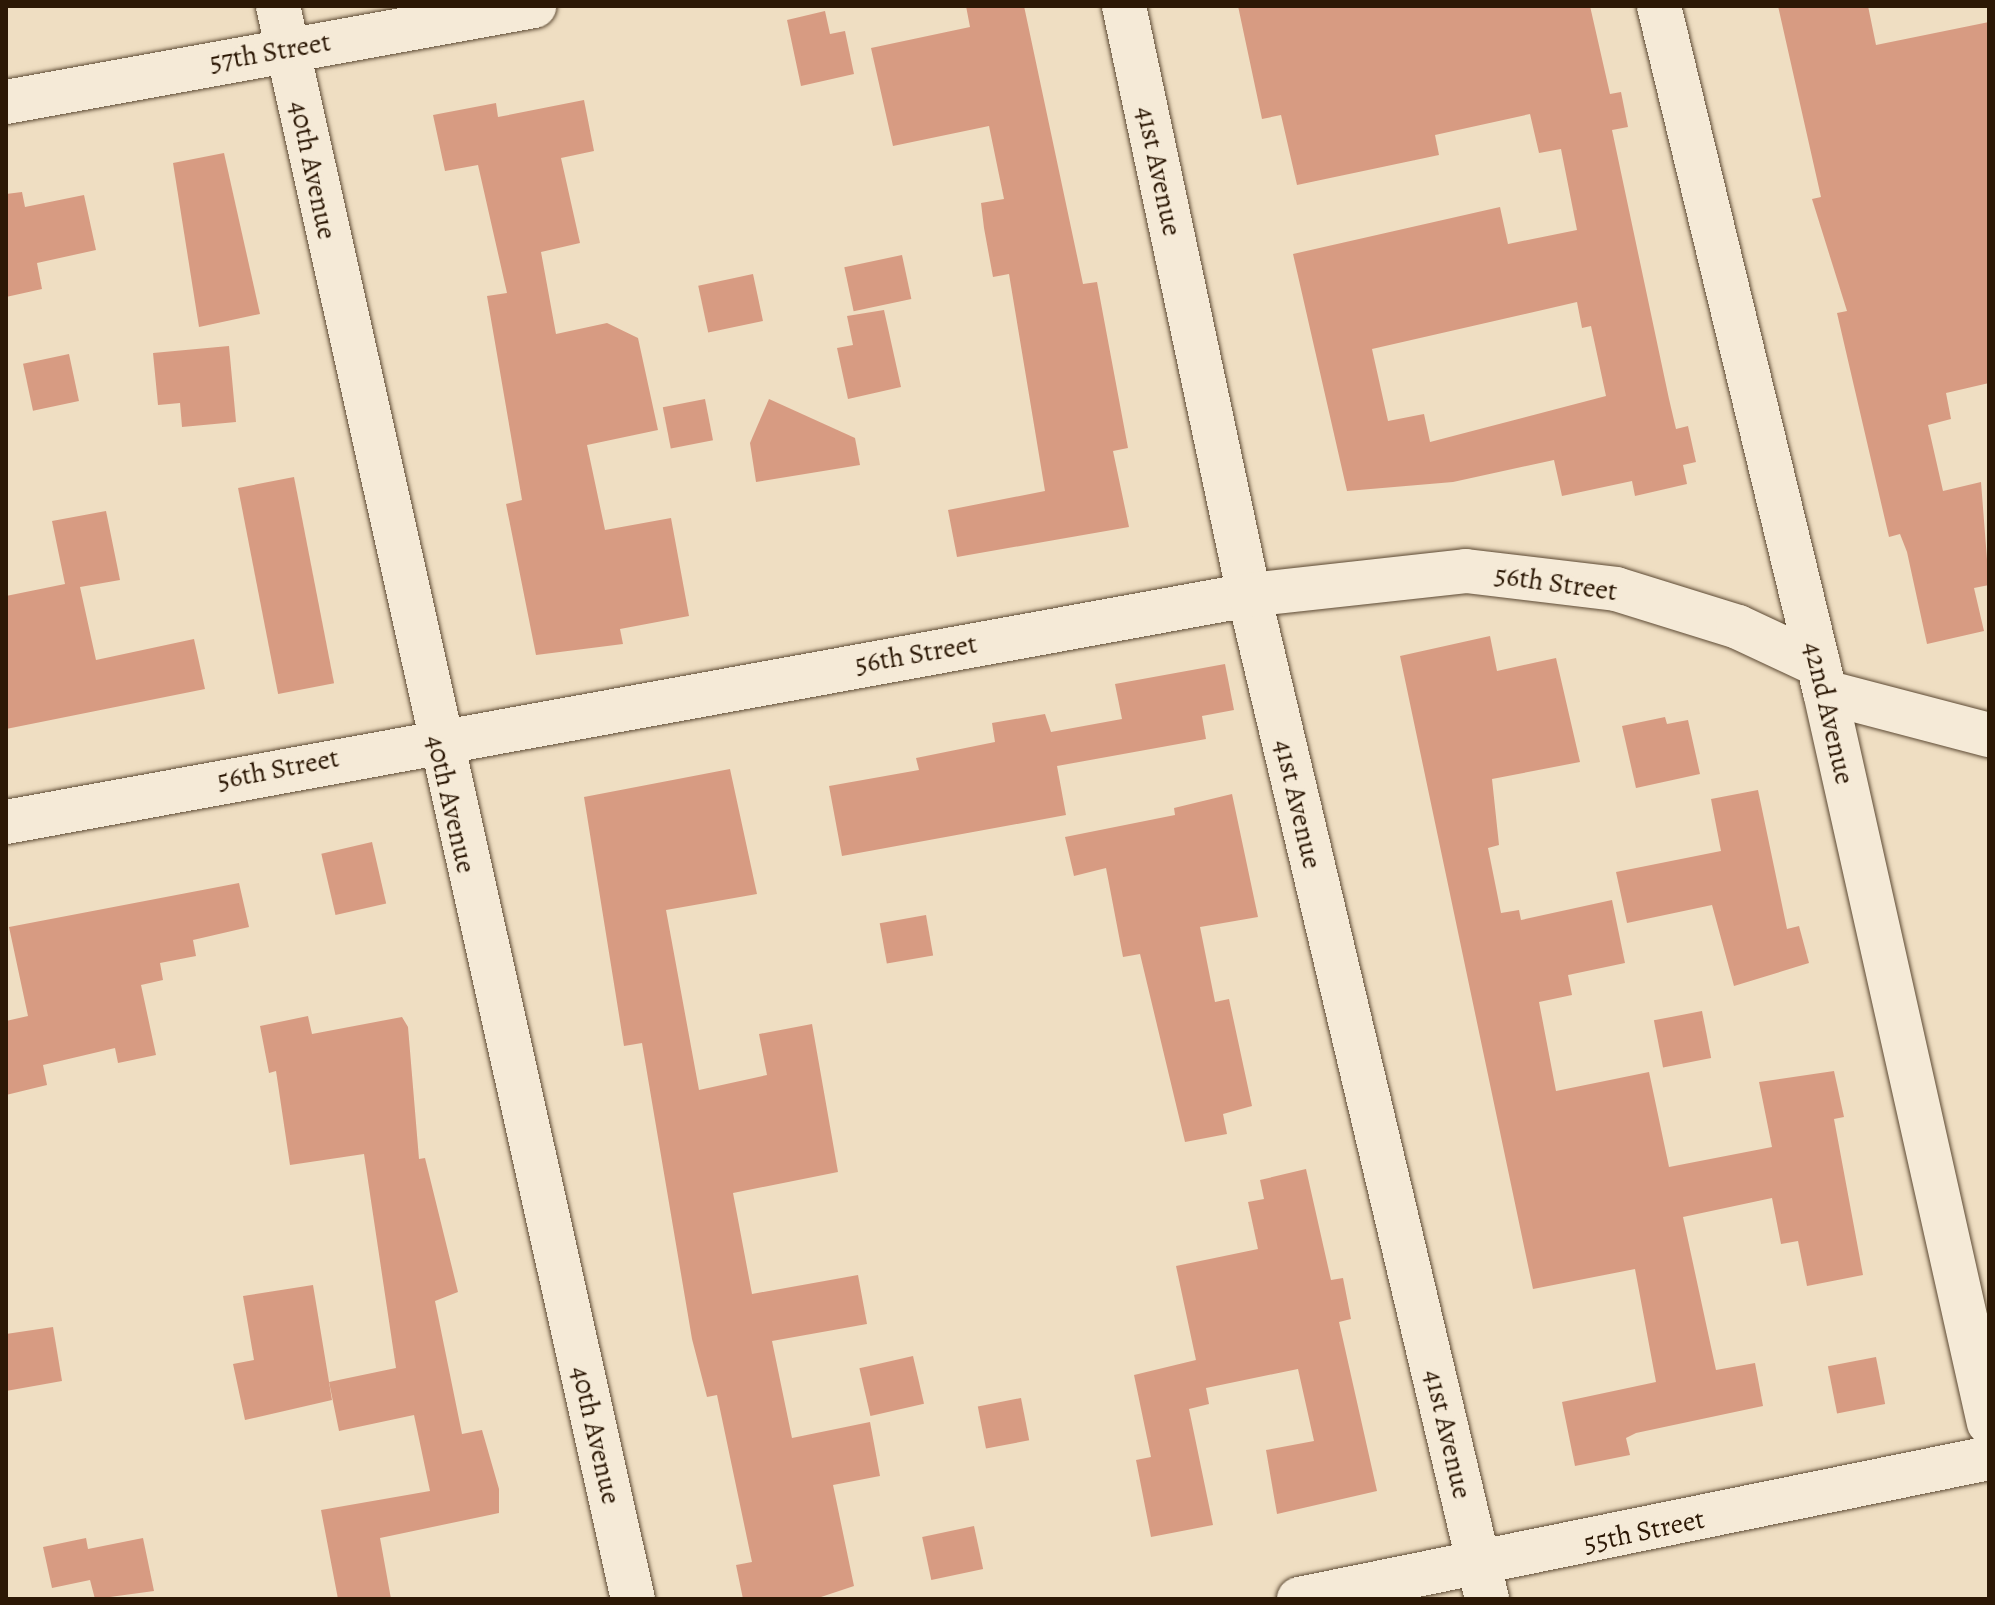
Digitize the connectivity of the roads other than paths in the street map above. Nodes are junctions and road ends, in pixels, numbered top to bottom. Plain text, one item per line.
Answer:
1 (534, 6) edge
2 (1124, 6) edge
3 (1659, 6) edge
4 (282, 27) edge
5 (6, 102) edge
6 (1249, 595) junction
7 (1822, 678) junction
8 (1989, 735) edge
9 (436, 738) junction
10 (6, 822) edge
11 (1989, 1423) edge
12 (1989, 1458) edge
13 (1483, 1582) edge
14 (633, 1599) edge
15 (1299, 1599) edge

1 - 4 street, 57th Street
2 - 6 street, 41st Avenue
3 - 7 street, 42nd Avenue
4 - 5 street, 57th Street
4 - 9 street, 40th Avenue
6 - 7 street, 56th Street
6 - 9 street, 56th Street
6 - 13 street, 41st Avenue
7 - 8 street, 56th Street
7 - 11 street, 42nd Avenue
9 - 10 street, 56th Street
9 - 14 street, 40th Avenue
12 - 13 street, 55th Street
13 - 15 street, 55th Street

